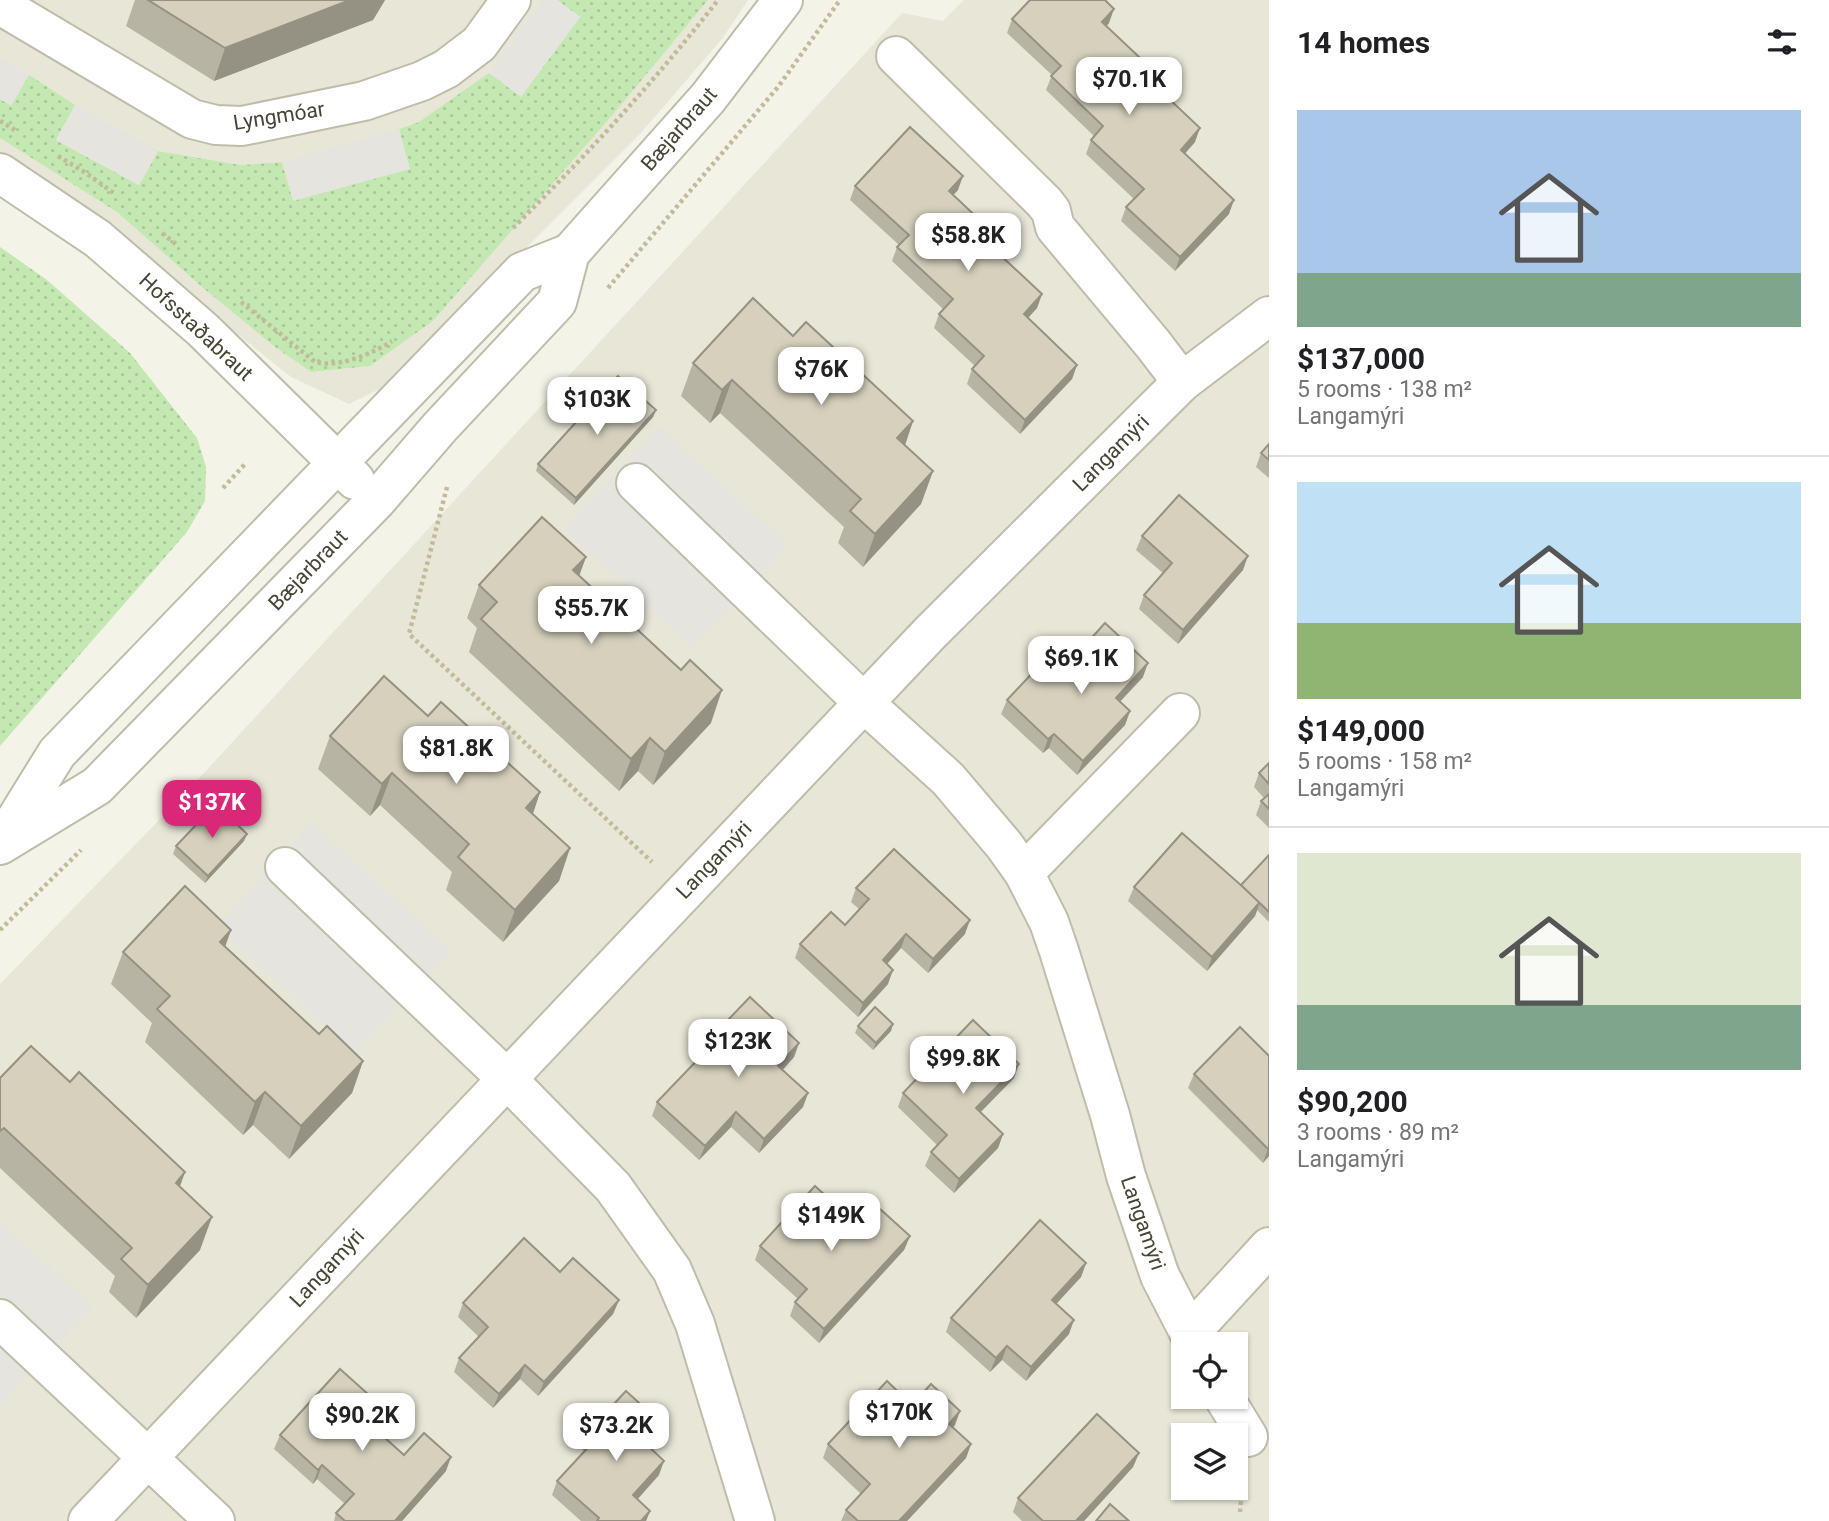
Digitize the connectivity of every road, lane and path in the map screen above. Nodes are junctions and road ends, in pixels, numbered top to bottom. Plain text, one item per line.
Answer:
1 (511, 0) edge
2 (718, 0) edge
3 (783, 0) edge
4 (839, 0) edge
5 (0, 5) edge
6 (896, 56) dead end
7 (0, 173) edge
8 (503, 237) dead end
9 (570, 253) junction
10 (605, 292) dead end
11 (1269, 316) edge
12 (394, 340) dead end
13 (341, 361) dead end
14 (1182, 382) junction
15 (246, 463) dead end
16 (337, 463) junction
17 (449, 479) dead end
18 (636, 483) dead end
19 (223, 488) dead end
20 (376, 501) junction
21 (863, 702) junction
22 (1180, 713) dead end
23 (0, 845) edge
24 (285, 867) dead end
25 (1024, 873) junction
26 (683, 892) junction
27 (506, 1078) junction
28 (1269, 1247) edge
29 (0, 1319) edge
30 (1189, 1332) edge
31 (1197, 1332) edge
32 (148, 1457) junction
33 (88, 1521) edge
34 (215, 1521) edge
35 (755, 1521) edge

1 - 5 street, Lyngmóar
2 - 8 path
3 - 9 street, Bæjarbraut
4 - 10 path
6 - 14 street
7 - 16 street, Hofsstaðabraut
9 - 16 street, Bæjarbraut
9 - 20 street, Bæjarbraut
11 - 14 street, Langamýri
12 - 13 path
14 - 21 street, Langamýri
15 - 19 path
16 - 20 street, Hofsstaðabraut
16 - 23 street, Bæjarbraut
17 - 26 path
18 - 21 street, Langamýri
20 - 23 street, Bæjarbraut
21 - 25 street, Langamýri
21 - 26 street, Langamýri
22 - 25 street
24 - 27 street
25 - 30 street, Langamýri
26 - 27 street, Langamýri
27 - 32 street, Langamýri
27 - 35 street
28 - 31 street, Langamýri
29 - 32 street
32 - 33 street, Langamýri
32 - 34 street

